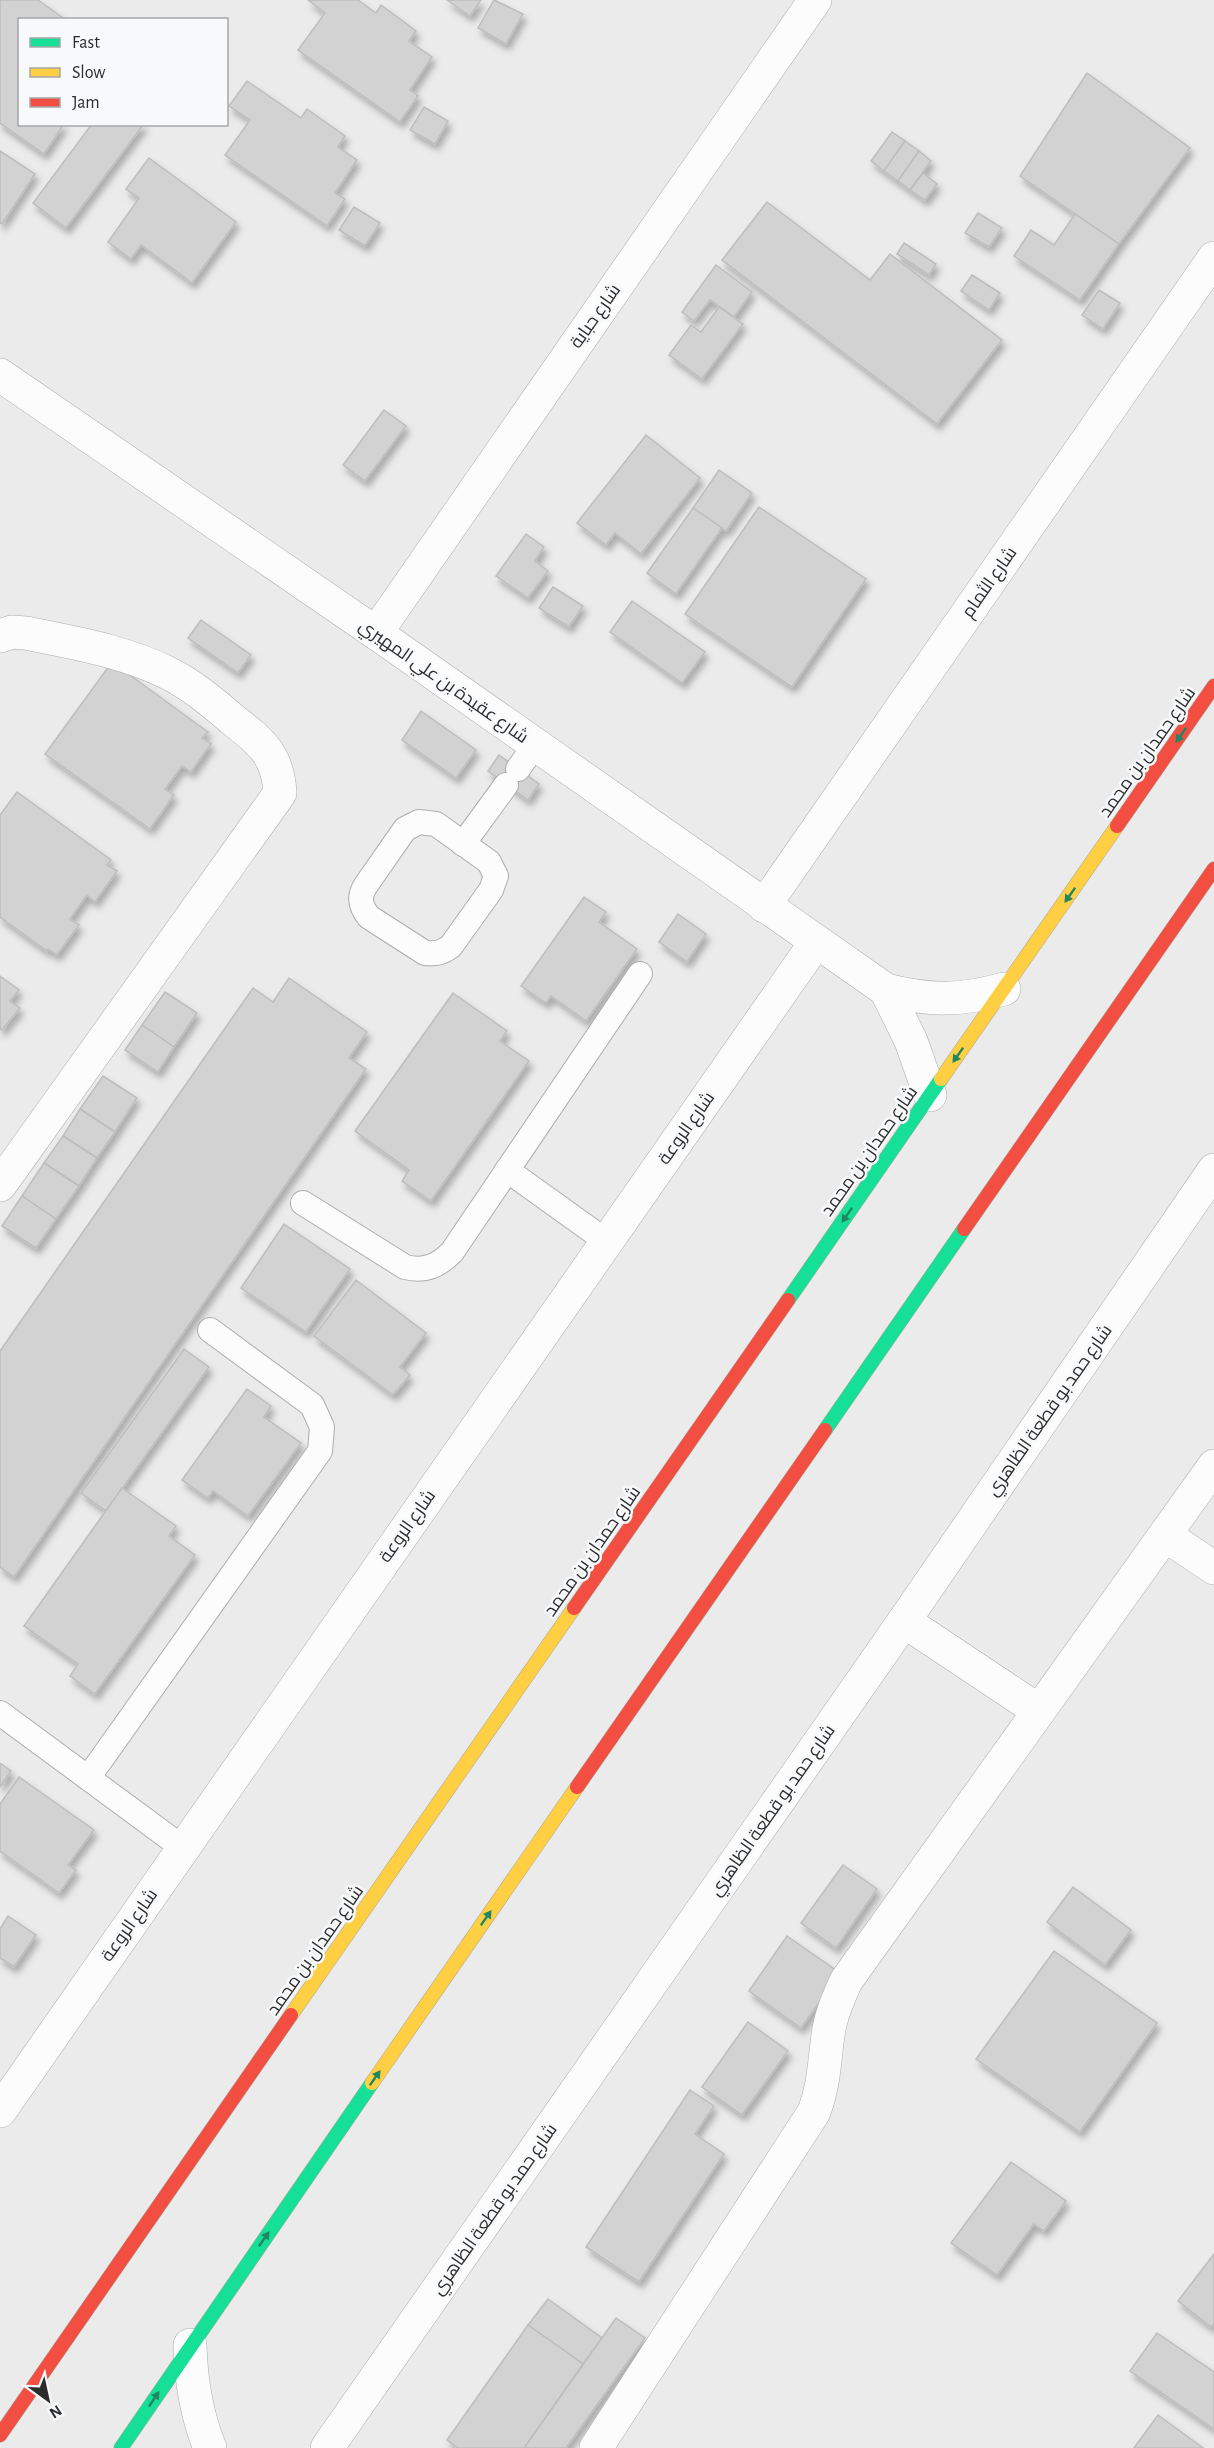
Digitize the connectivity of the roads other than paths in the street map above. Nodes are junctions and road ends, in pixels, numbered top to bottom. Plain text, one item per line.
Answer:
1 (814, 0) edge
2 (1214, 258) edge
3 (0, 375) edge
4 (376, 633) junction
5 (0, 636) edge
6 (1214, 686) edge
7 (520, 766) junction
8 (463, 844) junction
9 (1214, 869) edge
10 (764, 906) junction
11 (816, 942) junction
12 (640, 974) dead end
13 (1004, 989) junction
14 (886, 990) junction
15 (930, 1095) junction
16 (507, 1170) junction
17 (1214, 1170) edge
18 (0, 1185) edge
19 (303, 1203) dead end
20 (606, 1242) junction
21 (210, 1330) dead end
22 (1214, 1466) edge
23 (1165, 1535) junction
24 (1214, 1568) edge
25 (904, 1621) junction
26 (1039, 1711) junction
27 (0, 1713) edge
28 (88, 1778) junction
29 (183, 1848) junction
30 (0, 2111) edge
31 (190, 2345) junction
32 (0, 2435) edge
33 (121, 2448) edge
34 (210, 2448) edge
35 (327, 2448) edge
36 (596, 2448) edge

1 - 4 street, شارع حباية
2 - 10 street, شارع الثمام
3 - 4 street, شارع عقيدة بن علي المهيري
4 - 7 street, شارع عقيدة بن علي المهيري
5 - 18 street
6 -> 13 main road, شارع حمدان بن محمد
7 - 8 lane
7 - 10 street, شارع عقيدة بن علي المهيري
8 - 8 lane
31 -> 9 main road
10 - 11 street, شارع عقيدة بن علي المهيري
11 - 14 street, شارع عقيدة بن علي المهيري
11 - 20 street, شارع الروعة
12 - 16 lane
13 - 14 street, شارع عقيدة بن علي المهيري
13 -> 15 main road, شارع حمدان بن محمد
14 - 15 street, شارع عقيدة بن علي المهيري
15 -> 32 main road, شارع حمدان بن محمد
16 - 19 lane
16 - 20 lane
17 - 25 street, شارع حمد بو قطعة الظاهري
20 - 29 street, شارع الروعة
21 - 28 lane
22 - 23 street
23 - 24 street
23 - 26 street
25 - 26 street
25 - 35 street, شارع حمد بو قطعة الظاهري
26 - 36 street
27 - 28 lane
28 - 29 lane
29 - 30 street, شارع الروعة
33 -> 31 main road
31 - 34 street

